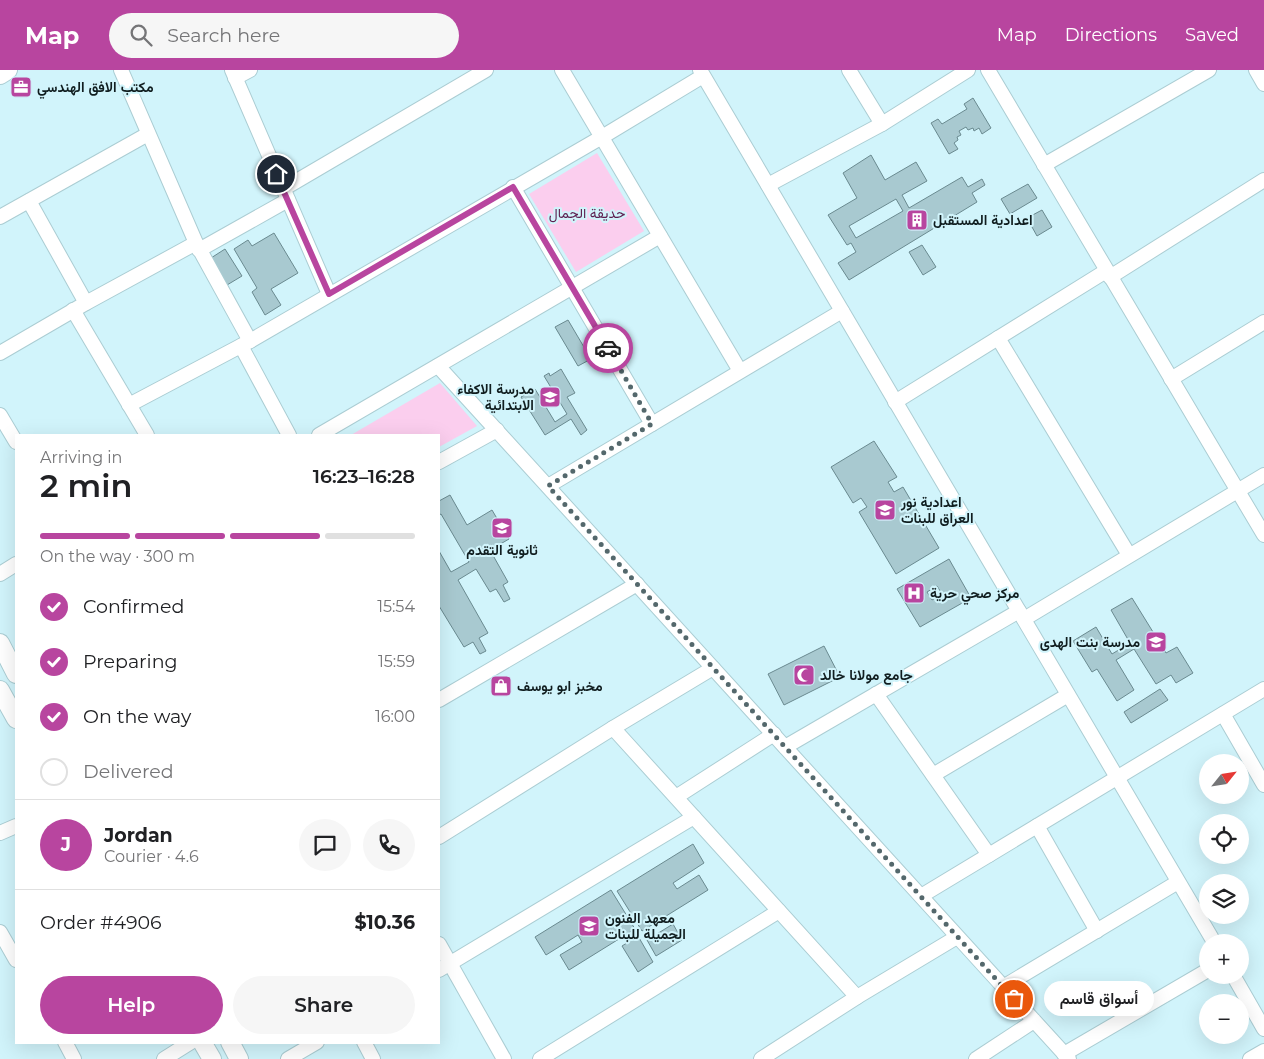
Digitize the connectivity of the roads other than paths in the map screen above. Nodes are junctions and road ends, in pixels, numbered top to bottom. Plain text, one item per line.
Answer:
1 (8, 70) edge
2 (121, 70) edge
3 (250, 70) edge
4 (486, 70) edge
5 (562, 70) edge
6 (849, 70) edge
7 (968, 70) edge
8 (988, 70) edge
9 (1209, 70) edge
10 (1256, 70) edge
11 (702, 73) edge
12 (0, 74) edge
13 (234, 74) edge
14 (1264, 84) edge
15 (882, 124) junction
16 (148, 134) junction
17 (602, 137) junction
18 (1044, 165) junction
19 (1264, 180) edge
20 (768, 185) junction
21 (513, 187) junction
22 (286, 195) junction
23 (29, 201) junction
24 (0, 217) edge
25 (660, 236) junction
26 (197, 247) junction
27 (1108, 274) junction
28 (572, 288) junction
29 (329, 294) junction
30 (86, 302) junction
31 (73, 310) junction
32 (842, 311) junction
33 (1264, 322) edge
34 (998, 338) junction
35 (245, 343) junction
36 (0, 353) edge
37 (438, 366) junction
38 (740, 372) junction
39 (1171, 379) junction
40 (895, 402) junction
41 (129, 405) junction
42 (0, 415) edge
43 (652, 424) junction
44 (497, 430) junction
45 (146, 434) edge
46 (289, 434) edge
47 (321, 434) edge
48 (15, 440) edge
49 (440, 461) edge
50 (1264, 475) edge
51 (548, 486) junction
52 (1238, 490) junction
53 (1264, 535) edge
54 (1129, 555) junction
55 (15, 565) edge
56 (0, 574) edge
57 (636, 584) junction
58 (1021, 615) junction
59 (0, 643) edge
60 (713, 668) junction
61 (15, 672) edge
62 (1264, 689) edge
63 (876, 694) junction
64 (1068, 695) junction
65 (440, 699) edge
66 (1223, 714) junction
67 (613, 728) junction
68 (774, 734) junction
69 (785, 747) junction
70 (933, 775) junction
71 (1117, 778) junction
72 (1264, 786) edge
73 (676, 798) junction
74 (694, 817) junction
75 (15, 826) edge
76 (1037, 826) junction
77 (0, 833) edge
78 (440, 836) edge
79 (989, 855) junction
80 (1178, 882) junction
81 (921, 896) junction
82 (779, 911) junction
83 (1097, 931) junction
84 (0, 932) edge
85 (1209, 934) edge
86 (957, 937) junction
87 (440, 949) edge
88 (15, 958) edge
89 (444, 967) edge
90 (1199, 976) edge
91 (1238, 984) edge
92 (1003, 987) junction
93 (858, 997) junction
94 (1034, 1022) junction
95 (1264, 1029) edge
96 (66, 1044) edge
97 (188, 1044) edge
98 (203, 1044) edge
99 (231, 1044) edge
100 (314, 1044) edge
101 (365, 1044) edge
102 (1264, 1051) edge
103 (1066, 1057) edge
104 (74, 1059) edge
105 (164, 1059) edge
106 (212, 1059) edge
107 (239, 1059) edge
108 (288, 1059) edge
109 (373, 1059) edge
110 (504, 1059) edge
111 (540, 1059) edge
112 (761, 1059) edge
113 (976, 1059) edge
114 (1250, 1059) edge

1 - 12 main road
2 - 16 street
3 - 13 street
4 - 22 street
5 - 17 street
6 - 15 street
7 - 15 street
8 - 18 street
9 - 18 street
10 - 14 street
11 - 17 street
11 - 20 street
13 - 22 street
15 - 20 street
16 - 23 street
16 - 26 street
17 - 21 street
17 - 25 street
18 - 27 street
19 - 27 street
20 - 32 street
21 - 28 street
21 - 29 street
22 - 26 street
22 - 29 street
23 - 24 street
23 - 30 street
25 - 28 street
25 - 38 street
26 - 30 street
26 - 35 street
27 - 34 street
27 - 39 street
28 - 37 street
28 - 43 street
29 - 35 street
30 - 31 street
31 - 36 street
31 - 41 street
32 - 38 street
32 - 40 street
33 - 39 street
34 - 40 street
34 - 54 street
35 - 41 street
35 - 46 street
37 - 44 street
37 - 47 street
38 - 43 street
39 - 52 street
40 - 58 street
41 - 45 street
42 - 48 street
43 - 51 street
44 - 49 street
44 - 51 street
50 - 52 street
51 - 57 street
52 - 53 street
52 - 54 street
54 - 58 street
55 - 56 street
57 - 60 street
57 - 65 street
58 - 63 street
58 - 64 street
59 - 61 main road
60 - 67 street
60 - 68 street
62 - 66 street
63 - 69 street
63 - 70 street
64 - 70 street
64 - 71 street
66 - 71 street
66 - 72 street
67 - 73 street
67 - 78 street
68 - 69 street
68 - 73 street
69 - 81 street
70 - 79 street
71 - 76 street
71 - 80 street
73 - 74 street
74 - 82 street
74 - 89 street
75 - 77 street
76 - 79 street
76 - 83 street
79 - 81 street
80 - 83 street
80 - 85 street
81 - 86 street
82 - 93 street
82 - 111 street
83 - 92 street
84 - 88 street
86 - 92 street
86 - 93 street
87 - 89 street
89 - 110 street
90 - 103 street
91 - 95 street
92 - 94 street
93 - 112 street
94 - 103 street
94 - 113 street
96 - 104 street
97 - 105 street
98 - 106 main road
99 - 107 main road
100 - 108 street
101 - 109 street
102 - 114 street

